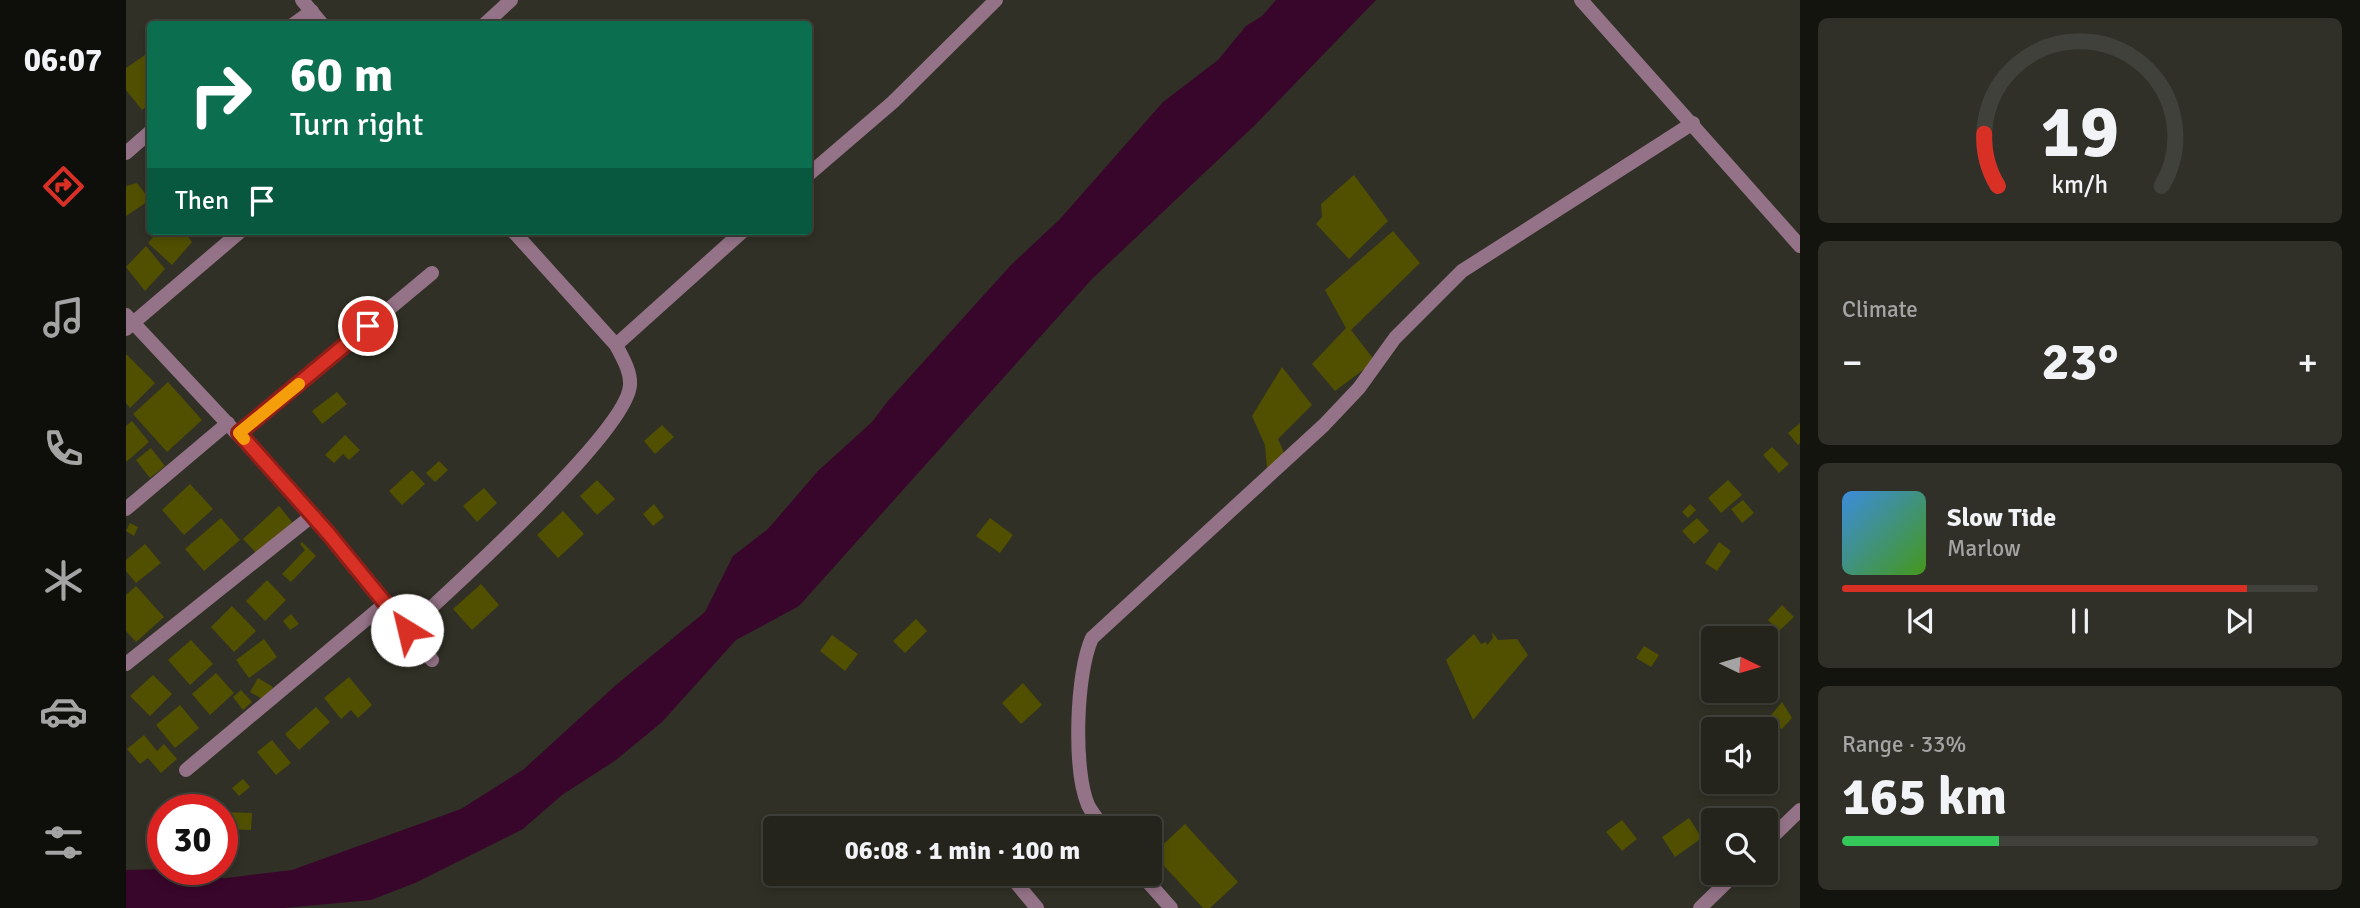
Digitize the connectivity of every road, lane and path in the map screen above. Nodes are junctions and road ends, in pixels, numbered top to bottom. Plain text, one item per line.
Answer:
1 (511, 0) edge
2 (996, 0) edge
3 (1581, 0) edge
4 (307, 5) edge
5 (295, 21) edge
6 (320, 21) edge
7 (488, 21) edge
8 (1693, 123) junction
9 (147, 135) edge
10 (126, 153) edge
11 (812, 172) edge
12 (236, 235) edge
13 (517, 235) edge
14 (739, 235) edge
15 (1800, 246) edge
16 (432, 273) dead end
17 (129, 322) edge
18 (616, 345) junction
19 (233, 428) junction
20 (126, 509) edge
21 (313, 515) junction
22 (387, 602) junction
23 (407, 630) junction
24 (432, 660) dead end
25 (126, 664) edge
26 (186, 769) dead end
27 (1800, 810) edge
28 (1096, 816) edge
29 (1778, 831) edge
30 (1724, 885) edge
31 (1019, 886) edge
32 (1152, 886) edge
33 (1037, 908) edge
34 (1171, 908) edge
35 (1700, 908) edge

1 - 7 street
2 - 11 street
3 - 8 street
4 - 5 street
4 - 6 street
8 - 15 street
8 - 28 street
9 - 10 street
12 - 17 street
13 - 18 street
14 - 18 street
16 - 19 street
17 - 19 street
18 - 23 street
19 - 20 street
19 - 21 street
21 - 22 street
21 - 25 street
22 - 23 street
22 - 26 street
23 - 24 street
27 - 29 street
30 - 35 street
31 - 33 street
32 - 34 street

